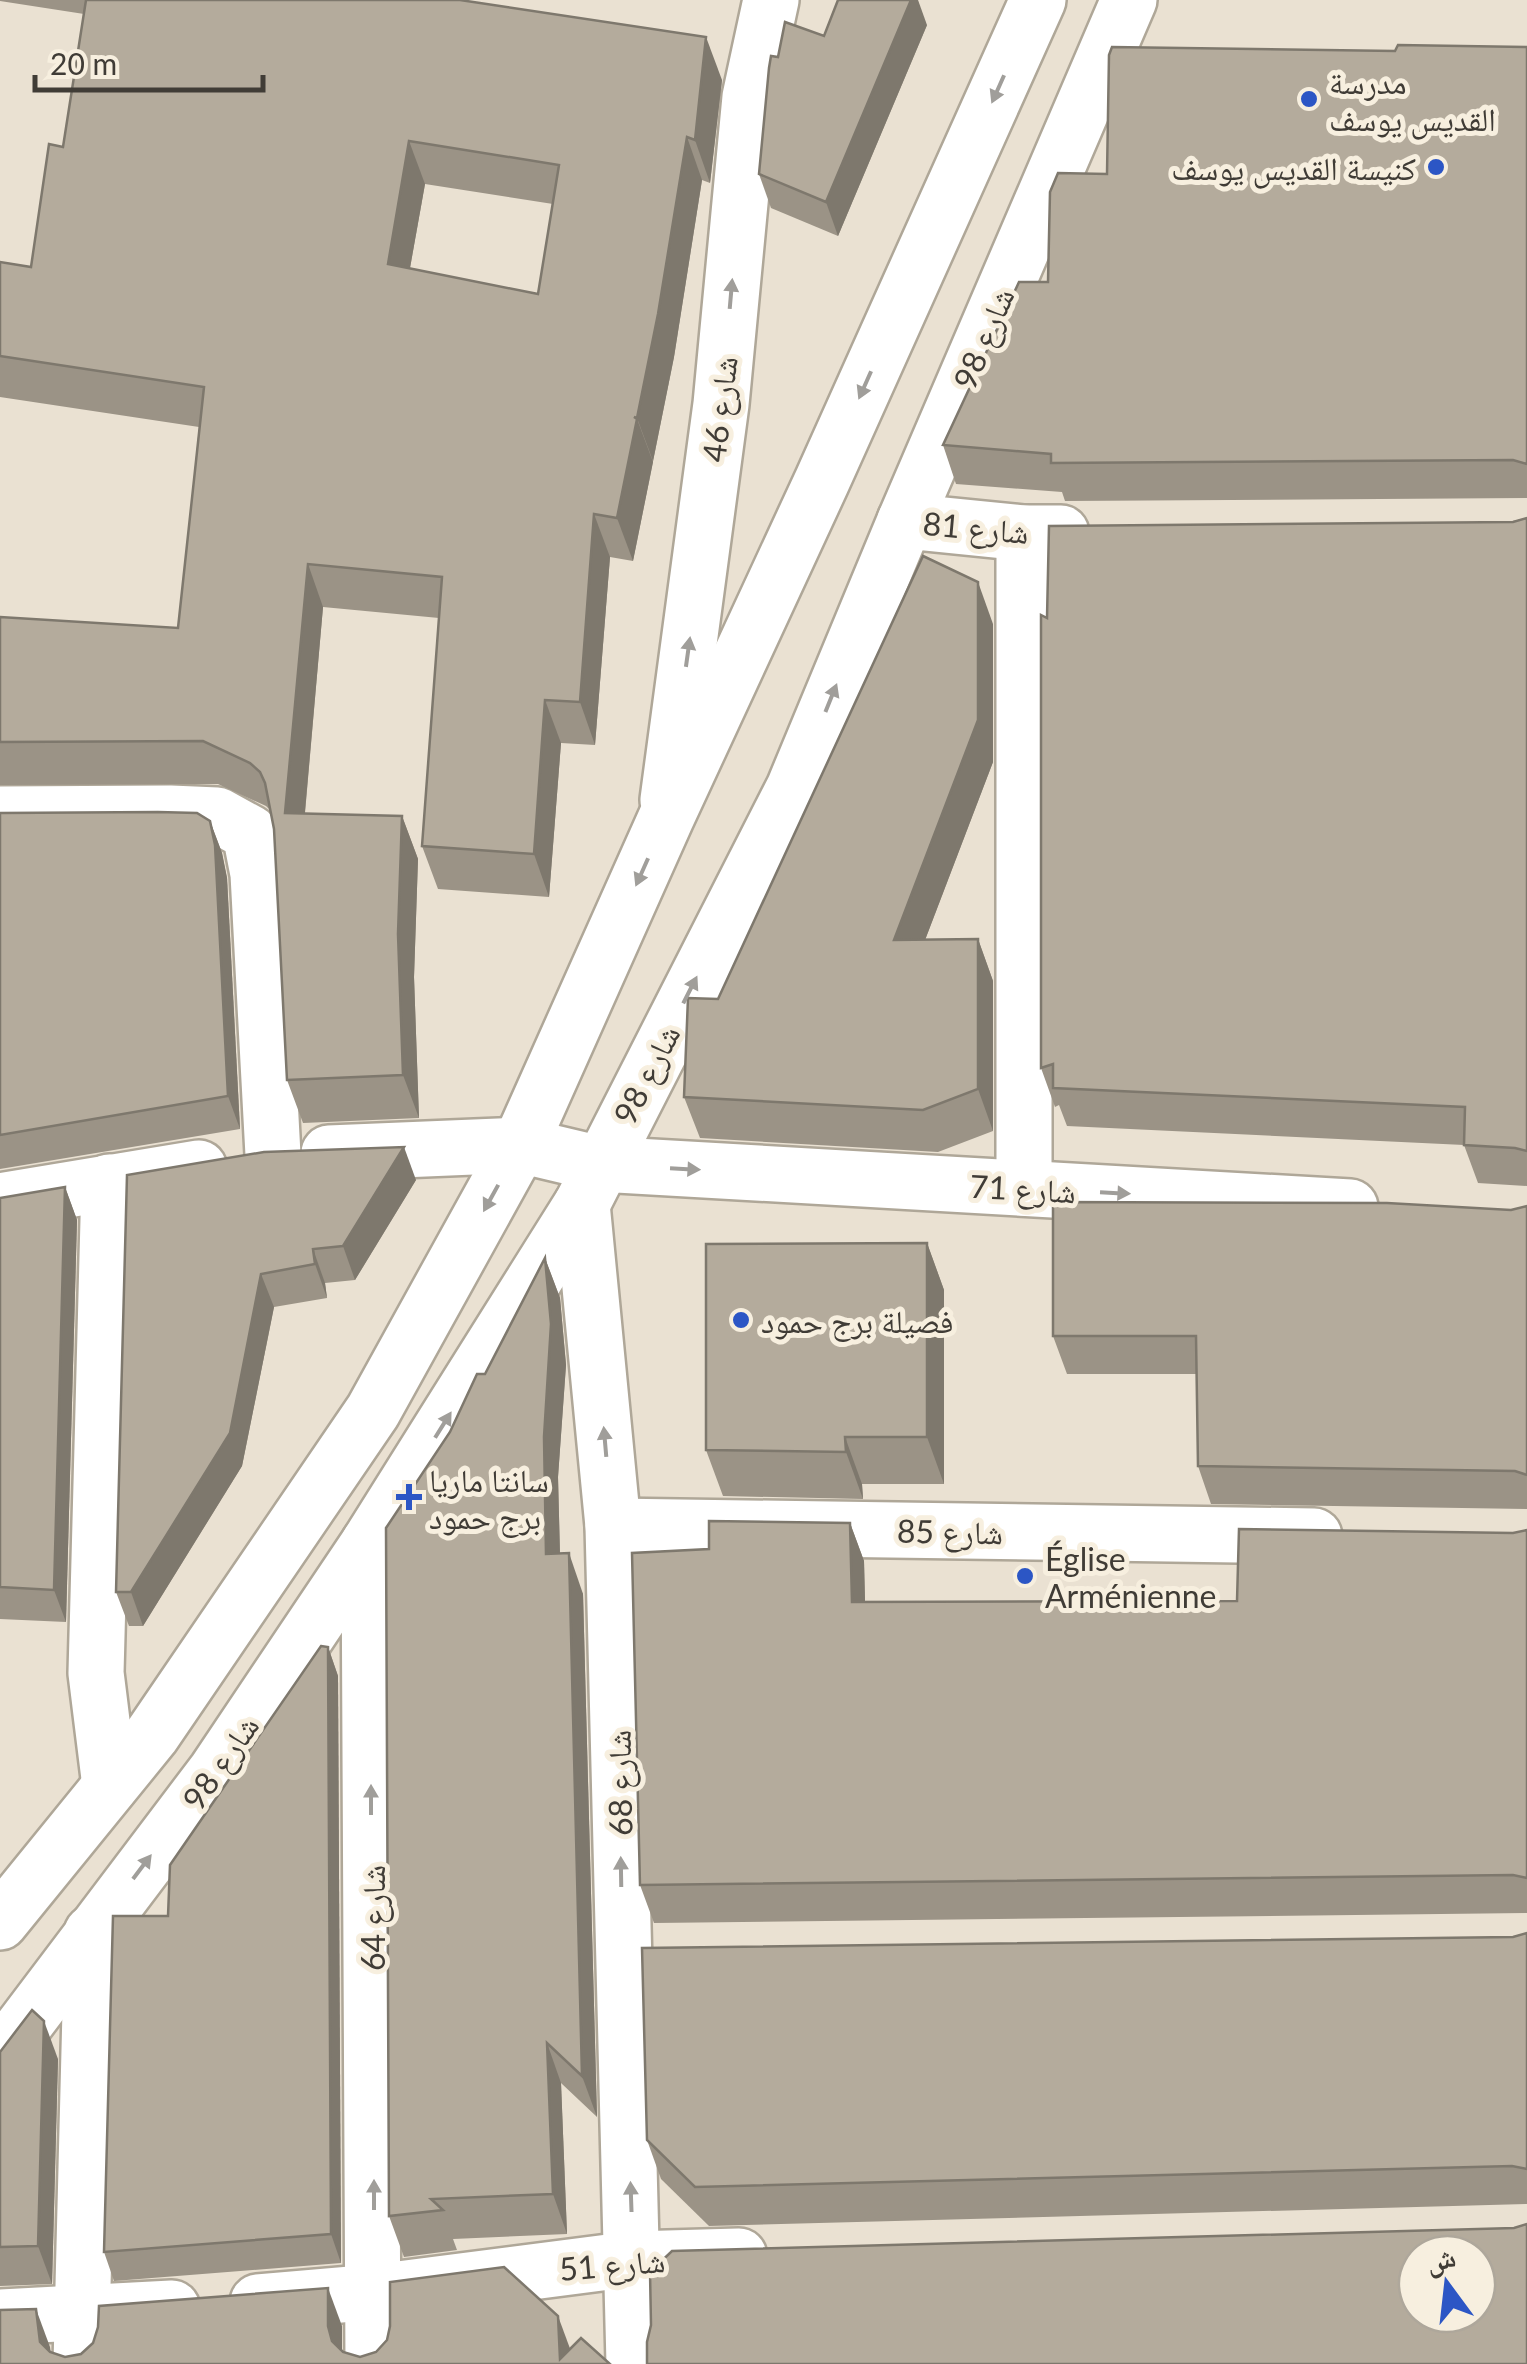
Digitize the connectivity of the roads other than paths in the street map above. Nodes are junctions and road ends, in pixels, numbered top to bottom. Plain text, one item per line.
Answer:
1 (771, 0) edge
2 (1038, 0) edge
3 (1128, 0) edge
4 (905, 521) junction
5 (1101, 532) edge
6 (1024, 533) junction
7 (0, 814) edge
8 (666, 818) junction
9 (520, 1145) junction
10 (273, 1156) junction
11 (109, 1182) junction
12 (591, 1184) junction
13 (1024, 1188) junction
14 (0, 1201) edge
15 (1392, 1209) edge
16 (612, 1526) junction
17 (1368, 1537) edge
18 (369, 1543) junction
19 (110, 1786) junction
20 (0, 1922) edge
21 (92, 1933) junction
22 (682, 1955) edge
23 (624, 1956) junction
24 (0, 2057) edge
25 (791, 2254) edge
26 (632, 2258) junction
27 (375, 2292) junction
28 (0, 2317) edge
29 (81, 2340) edge
30 (374, 2364) edge
31 (634, 2364) edge

8 -> 1 street, شارع 46
2 -> 8 street
3 - 4 street, شارع 98
4 - 6 street, شارع 81
12 -> 4 street, شارع 98
5 - 6 street, شارع 81
6 - 13 street
7 - 10 street
8 -> 9 street
9 - 10 street, شارع 71
9 - 12 street, شارع 71
9 -> 19 street
10 - 11 street, شارع 71
11 - 14 street, شارع 71
11 - 19 street
12 -> 13 street, شارع 71
16 -> 12 street, شارع 68
18 -> 12 street, شارع 98
13 -> 15 street, شارع 71
16 - 17 street, شارع 85
23 -> 16 street, شارع 68
21 -> 18 street, شارع 98
27 -> 18 street, شارع 64
19 - 20 street
21 - 24 street, شارع 98
21 - 29 street
22 - 23 street
26 -> 23 street, شارع 68
25 - 26 street, شارع 51
26 - 27 street, شارع 51
26 - 31 street, شارع 68
27 - 29 street, شارع 51
27 - 30 street, شارع 64
28 - 29 street, شارع 51

